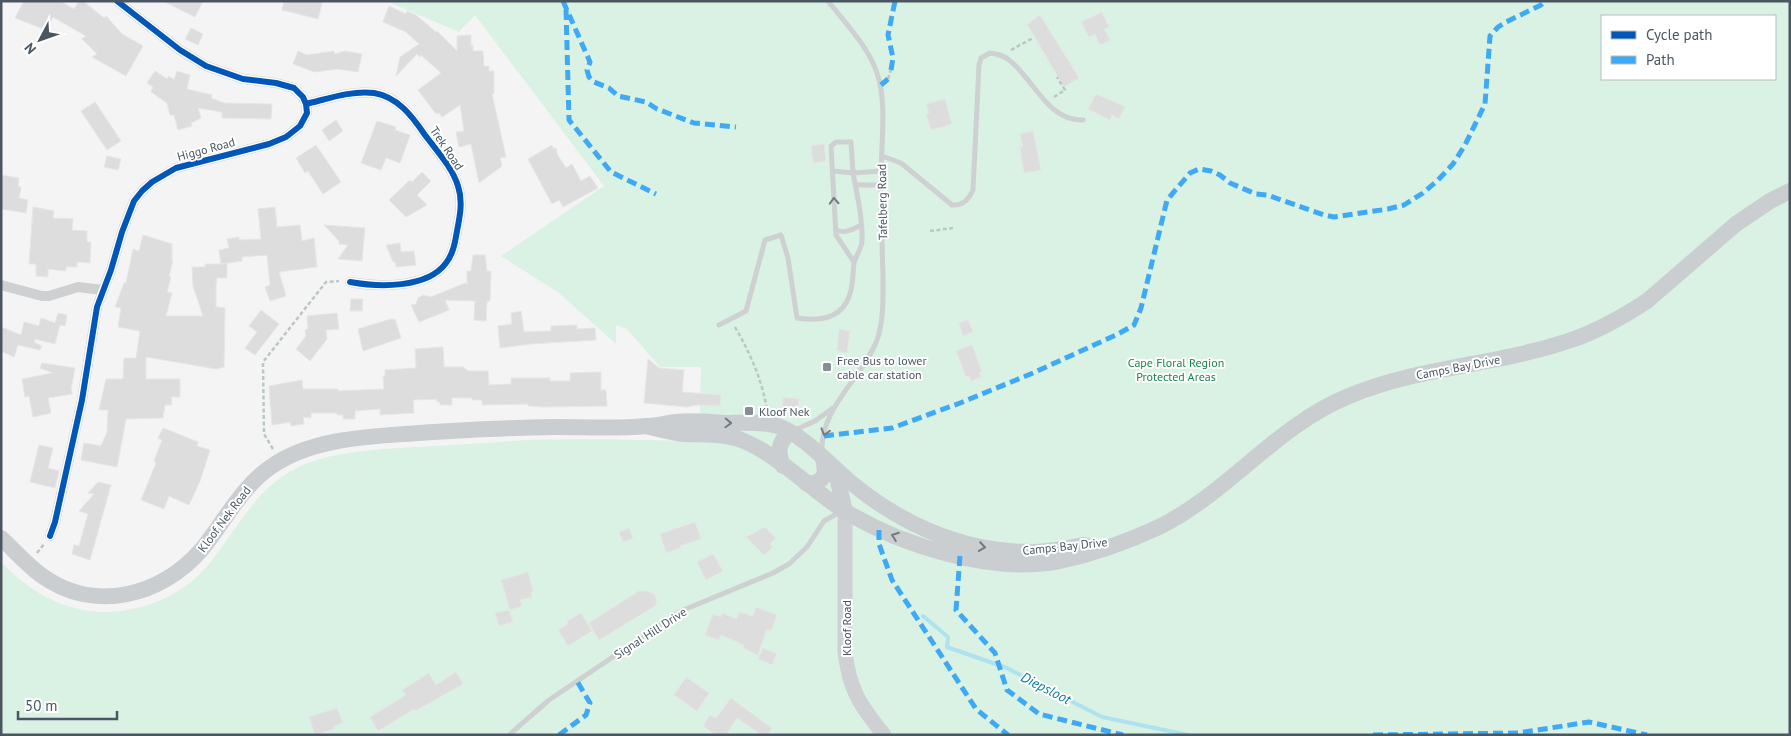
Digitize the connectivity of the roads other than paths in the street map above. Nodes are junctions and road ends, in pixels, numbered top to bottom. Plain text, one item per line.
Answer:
1 (117, 1) edge
2 (828, 1) edge
3 (306, 104) junction
4 (1083, 120) dead end
5 (882, 156) junction
6 (833, 171) junction
7 (881, 171) junction
8 (853, 173) junction
9 (855, 185) junction
10 (881, 185) junction
11 (1790, 191) edge
12 (861, 225) junction
13 (836, 230) junction
14 (854, 262) junction
15 (350, 282) road end
16 (1, 285) edge
17 (102, 290) junction
18 (719, 325) dead end
19 (835, 406) junction
20 (646, 426) junction
21 (790, 432) junction
22 (829, 464) junction
23 (783, 466) junction
24 (807, 484) junction
25 (845, 511) junction
26 (50, 536) road end
27 (1, 538) edge
28 (1124, 540) junction
29 (508, 735) edge
30 (884, 735) edge

1 - 3 street
2 - 5 lane, Tafelberg Road
3 - 15 street, Trek Road
3 - 17 street, Higgo Road
4 - 5 lane
5 - 7 lane, Tafelberg Road
6 - 8 lane
6 - 8 lane
13 -> 6 lane
7 - 8 lane
7 - 10 lane, Tafelberg Road
8 - 9 lane
9 - 10 lane
9 - 12 lane
10 - 19 lane, Tafelberg Road
11 - 28 main road, Camps Bay Drive
12 - 13 lane
12 - 14 lane
13 - 14 lane
14 - 18 lane
16 - 17 street
17 - 26 street, Higgo Road
19 - 21 lane, Tafelberg Road
19 -> 22 lane, Tafelberg Road
20 -> 21 main road, Kloof Nek Road
20 - 23 main road, Kloof Nek Road
20 - 27 main road, Kloof Nek Road
21 - 22 main road, Camps Bay Drive
21 - 23 main road
22 - 24 main road
22 - 25 main road
22 -> 28 main road, Camps Bay Drive
23 - 24 main road, Camps Bay Drive
24 - 25 main road, Camps Bay Drive
28 -> 25 main road, Camps Bay Drive
25 - 29 lane, Signal Hill Drive
25 - 30 main road, Kloof Road

